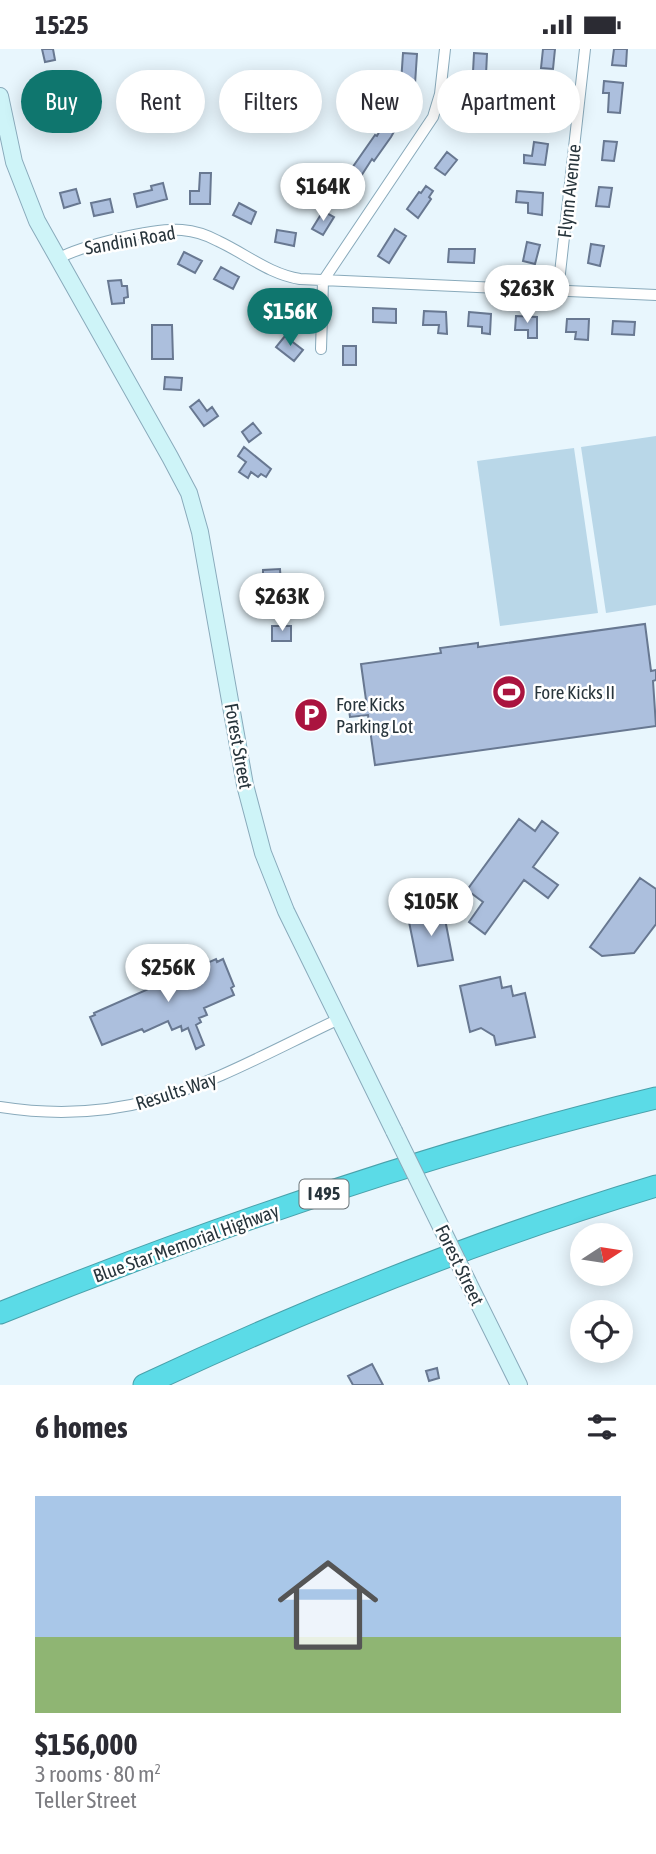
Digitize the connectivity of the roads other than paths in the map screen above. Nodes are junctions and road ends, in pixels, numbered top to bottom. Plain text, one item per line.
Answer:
1 (445, 49) edge
2 (585, 49) edge
3 (0, 96) edge
4 (57, 259) junction
5 (323, 281) junction
6 (558, 291) junction
7 (656, 295) edge
8 (321, 349) dead end
9 (339, 1019) junction
10 (656, 1098) edge
11 (0, 1107) edge
12 (656, 1187) edge
13 (0, 1313) edge
14 (144, 1385) edge
15 (519, 1385) edge

1 - 5 street
2 - 6 street, Flynn Avenue
3 - 4 main road, Forest Street
4 - 5 street, Sandini Road
4 - 9 main road, Forest Street
5 - 6 street, Sandini Road
5 - 8 street
6 - 7 street, Sandini Road
9 - 11 street, Results Way
9 - 15 main road, Forest Street, bridge
10 - 13 highway, Blue Star Memorial Highway / I 495
12 - 14 highway

